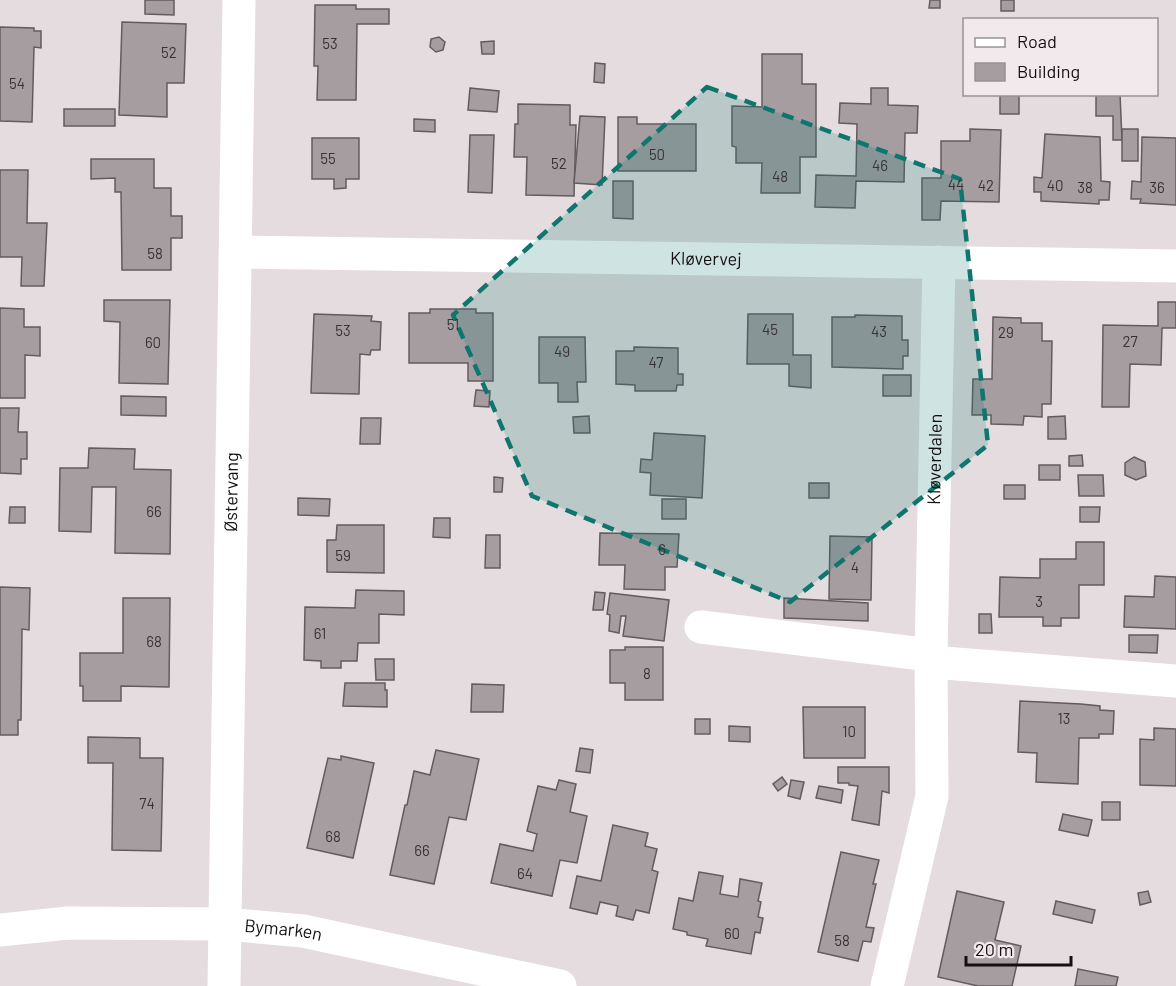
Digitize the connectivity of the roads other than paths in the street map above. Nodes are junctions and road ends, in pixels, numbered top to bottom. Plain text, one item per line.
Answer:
1 (239, 0) edge
2 (236, 252) junction
3 (939, 262) junction
4 (1176, 266) edge
5 (701, 627) dead end
6 (931, 658) junction
7 (1176, 681) edge
8 (225, 924) junction
9 (0, 930) edge
10 (224, 986) edge
11 (560, 986) edge
12 (887, 986) edge

1 - 2 street, Østervang
2 - 3 street, Kløvervej
2 - 8 street, Østervang
3 - 4 street, Kløvervej
3 - 6 street, Kløverdalen
5 - 6 street
6 - 7 street
6 - 12 street, Kløverdalen
8 - 9 street, Bymarken
8 - 10 street, Østervang
8 - 11 street, Bymarken

